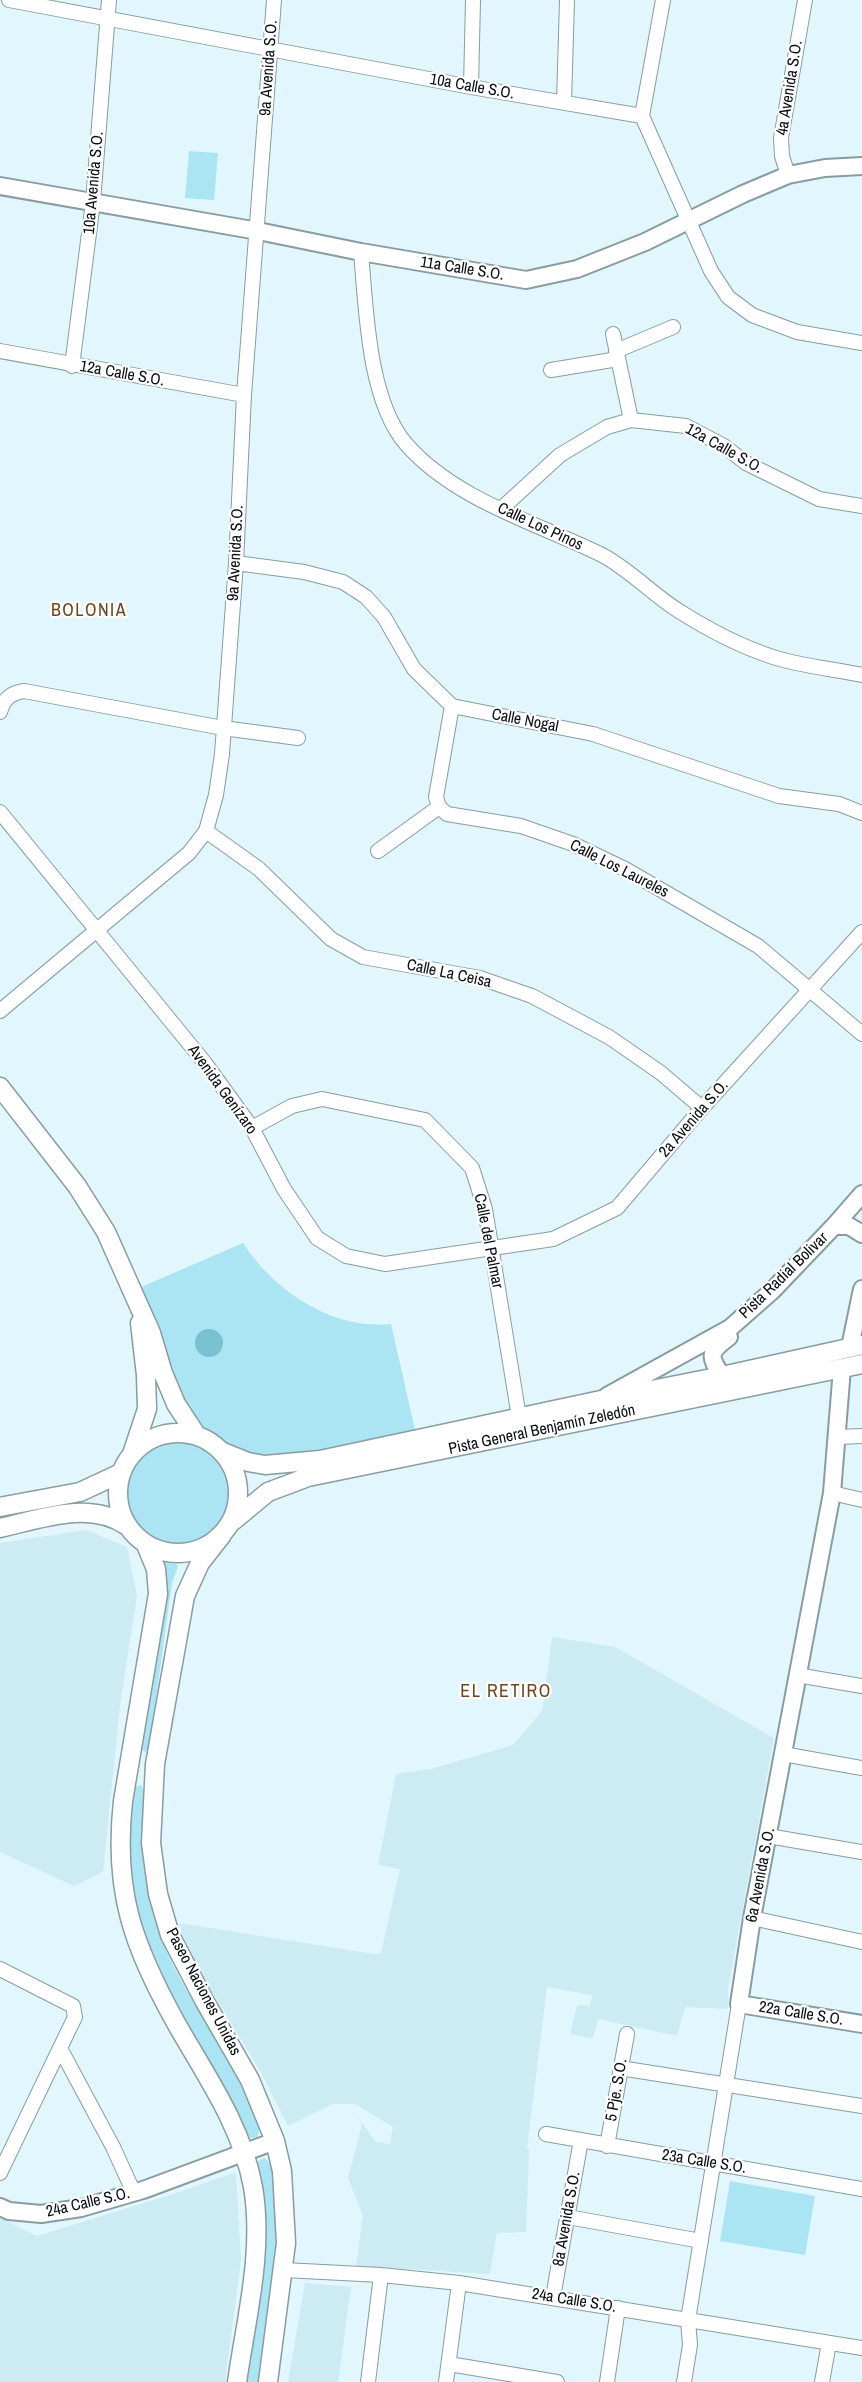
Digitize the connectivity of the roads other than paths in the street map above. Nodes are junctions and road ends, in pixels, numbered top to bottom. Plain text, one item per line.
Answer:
1 (9, 0) edge
2 (109, 0) edge
3 (274, 0) edge
4 (473, 0) edge
5 (567, 0) edge
6 (663, 0) edge
7 (805, 0) edge
8 (108, 19) junction
9 (271, 50) junction
10 (471, 87) junction
11 (564, 103) junction
12 (642, 116) junction
13 (862, 166) edge
14 (788, 175) junction
15 (0, 186) edge
16 (93, 202) junction
17 (689, 220) junction
18 (258, 231) junction
19 (361, 252) junction
20 (673, 327) dead end
21 (613, 334) dead end
22 (862, 343) edge
23 (0, 351) edge
24 (617, 355) junction
25 (72, 366) junction
26 (551, 370) dead end
27 (244, 395) junction
28 (631, 420) junction
29 (862, 506) edge
30 (501, 509) junction
31 (236, 563) junction
32 (862, 675) edge
33 (452, 706) junction
34 (0, 712) edge
35 (223, 728) junction
36 (297, 738) dead end
37 (439, 807) junction
38 (0, 812) edge
39 (862, 813) edge
40 (206, 831) junction
41 (378, 851) dead end
42 (96, 931) junction
43 (862, 932) edge
44 (811, 990) junction
45 (0, 1011) edge
46 (862, 1034) edge
47 (4, 1099) edge
48 (702, 1108) junction
49 (252, 1128) junction
50 (862, 1194) edge
51 (834, 1226) junction
52 (862, 1234) edge
53 (490, 1247) junction
54 (862, 1289) edge
55 (772, 1291) junction
56 (140, 1309) junction
57 (858, 1348) edge
58 (862, 1364) edge
59 (842, 1368) junction
60 (776, 1376) junction
61 (807, 1376) junction
62 (722, 1385) junction
63 (601, 1400) junction
64 (519, 1417) junction
65 (197, 1436) junction
66 (862, 1436) edge
67 (510, 1437) junction
68 (837, 1437) junction
69 (223, 1452) junction
70 (130, 1456) junction
71 (392, 1460) junction
72 (121, 1473) junction
73 (832, 1493) junction
74 (862, 1500) edge
75 (0, 1508) edge
76 (128, 1526) junction
77 (0, 1528) edge
78 (227, 1528) junction
79 (146, 1545) junction
80 (797, 1675) junction
81 (862, 1686) edge
82 (783, 1754) junction
83 (862, 1768) edge
84 (768, 1836) junction
85 (862, 1852) edge
86 (752, 1918) junction
87 (862, 1942) edge
88 (0, 1970) edge
89 (739, 2004) junction
90 (862, 2024) edge
91 (627, 2034) dead end
92 (60, 2048) junction
93 (620, 2068) junction
94 (726, 2083) junction
95 (862, 2106) edge
96 (546, 2134) dead end
97 (582, 2140) junction
98 (276, 2141) junction
99 (607, 2146) junction
100 (244, 2154) junction
101 (713, 2163) junction
102 (0, 2173) edge
103 (862, 2189) edge
104 (134, 2193) junction
105 (0, 2206) edge
106 (568, 2217) junction
107 (700, 2241) junction
108 (284, 2270) junction
109 (381, 2275) junction
110 (459, 2283) junction
111 (553, 2297) junction
112 (618, 2308) junction
113 (688, 2319) junction
114 (829, 2343) junction
115 (862, 2348) edge
116 (449, 2364) junction
117 (527, 2380) edge
118 (237, 2382) edge
119 (268, 2382) edge
120 (368, 2382) edge
121 (446, 2382) edge
122 (557, 2382) edge
123 (607, 2382) edge
124 (684, 2382) edge
125 (822, 2382) edge

1 - 8 street, 10a Calle S.O.
2 - 8 street, 10a Avenida S.O.
3 - 9 street, 9a Avenida S.O.
4 - 10 street
5 - 11 street
6 - 12 street
7 - 14 street, 4a Avenida S.O.
8 - 9 street, 10a Calle S.O.
8 - 16 street, 10a Avenida S.O.
9 - 10 street, 10a Calle S.O.
9 - 18 street, 9a Avenida S.O.
10 - 11 street, 10a Calle S.O.
11 - 12 street, 10a Calle S.O.
12 - 17 street
13 - 14 street
14 - 17 street
15 - 16 street, 11a Calle S.O.
16 - 18 street, 11a Calle S.O.
16 - 25 street, 10a Avenida S.O.
17 - 19 street, 11a Calle S.O.
17 - 22 street
18 - 19 street, 11a Calle S.O.
18 - 27 street, 9a Avenida S.O.
19 - 30 street, Calle Los Pinos
20 - 24 street
21 - 24 street
23 - 25 street, 12a Calle S.O.
24 - 26 street
24 - 28 street
25 - 27 street, 12a Calle S.O.
27 - 31 street, 9a Avenida S.O.
28 - 29 street, 12a Calle S.O.
28 - 30 street, 12a Calle S.O.
30 - 32 street, Calle Los Pinos
31 - 33 street
31 - 35 street, 9a Avenida S.O.
33 - 37 street
33 - 39 street, Calle Nogal
34 - 35 street
35 - 36 street
35 - 40 street, 9a Avenida S.O.
37 - 41 street
37 - 44 street, Calle Los Laureles
38 - 42 street, Avenida Genízaro
40 - 42 street, 9a Avenida S.O.
40 - 48 street, Calle La Ceisa
42 - 45 street, 9a Avenida S.O.
42 - 49 street, Avenida Genízaro
43 - 44 street, 2a Avenida S.O.
44 - 46 street, Calle Los Laureles
44 - 48 street, 2a Avenida S.O.
47 - 56 main road
48 - 53 street, 2a Avenida S.O.
49 - 53 street, Avenida Genízaro
49 - 53 street, Calle del Palmar
50 - 51 street, Pista Radial Bolivar
51 - 52 street
51 - 55 street, Pista Radial Bolivar
53 - 64 street, Calle del Palmar
54 - 57 street
55 - 62 street
55 - 63 street, Pista Radial Bolivar
56 - 65 main road
56 - 70 main road
57 - 59 main road
57 - 60 main road
57 - 62 main road, Pista General Benjamín Zeledón
58 - 59 main road, Pista General Benjamín Zeledón
59 - 61 main road, Pista General Benjamín Zeledón
59 - 68 street, 6a Avenida S.O.
60 - 61 main road
60 - 62 main road
61 - 62 main road, Pista General Benjamín Zeledón
62 - 63 main road, Pista General Benjamín Zeledón
62 - 67 main road, Pista General Benjamín Zeledón
63 - 64 main road, Pista General Benjamín Zeledón
63 - 67 main road
64 - 69 main road, Pista General Benjamín Zeledón
64 - 71 main road
65 - 69 main road
65 - 70 main road
66 - 68 street
67 - 71 main road, Pista General Benjamín Zeledón
68 - 73 street, 6a Avenida S.O.
69 - 78 main road
70 - 72 main road
71 - 78 main road, Pista General Benjamín Zeledón
72 - 75 main road
72 - 76 main road
73 - 74 street
73 - 80 street, 6a Avenida S.O.
76 - 77 main road
76 - 79 main road
78 - 79 main road
78 - 98 main road, Paseo Naciones Unidas
79 - 100 main road
80 - 81 street
80 - 82 street, 6a Avenida S.O.
82 - 83 street
82 - 84 street, 6a Avenida S.O.
84 - 85 street
84 - 86 street, 6a Avenida S.O.
86 - 87 street
86 - 89 street, 6a Avenida S.O.
88 - 92 street
89 - 90 street, 22a Calle S.O.
89 - 94 street, 6a Avenida S.O.
91 - 93 street, 5 Pje. S.O.
92 - 102 street
92 - 104 street
93 - 94 street
93 - 99 street, 5 Pje. S.O.
94 - 95 street
94 - 101 street, 6a Avenida S.O.
96 - 97 street, 23a Calle S.O.
97 - 99 street, 23a Calle S.O.
97 - 106 street, 8a Avenida S.O.
98 - 100 street, 24a Calle S.O.
98 - 108 main road, Paseo Naciones Unidas
99 - 101 street, 23a Calle S.O.
100 - 104 street, 24a Calle S.O.
100 - 118 main road
101 - 103 street, 23a Calle S.O.
101 - 107 street, 6a Avenida S.O.
104 - 105 street, 24a Calle S.O.
106 - 107 street
106 - 111 street, 8a Avenida S.O.
107 - 113 street, 6a Avenida S.O.
108 - 109 street, 24a Calle S.O.
108 - 119 main road, Paseo Naciones Unidas
109 - 110 street, 24a Calle S.O.
109 - 120 street
110 - 111 street, 24a Calle S.O.
110 - 116 street
111 - 112 street, 24a Calle S.O.
112 - 113 street, 24a Calle S.O.
112 - 123 street
113 - 114 street, 24a Calle S.O.
113 - 124 street, 6a Avenida S.O.
114 - 115 street, 24a Calle S.O.
114 - 125 street
116 - 117 street
116 - 121 street
117 - 122 street

